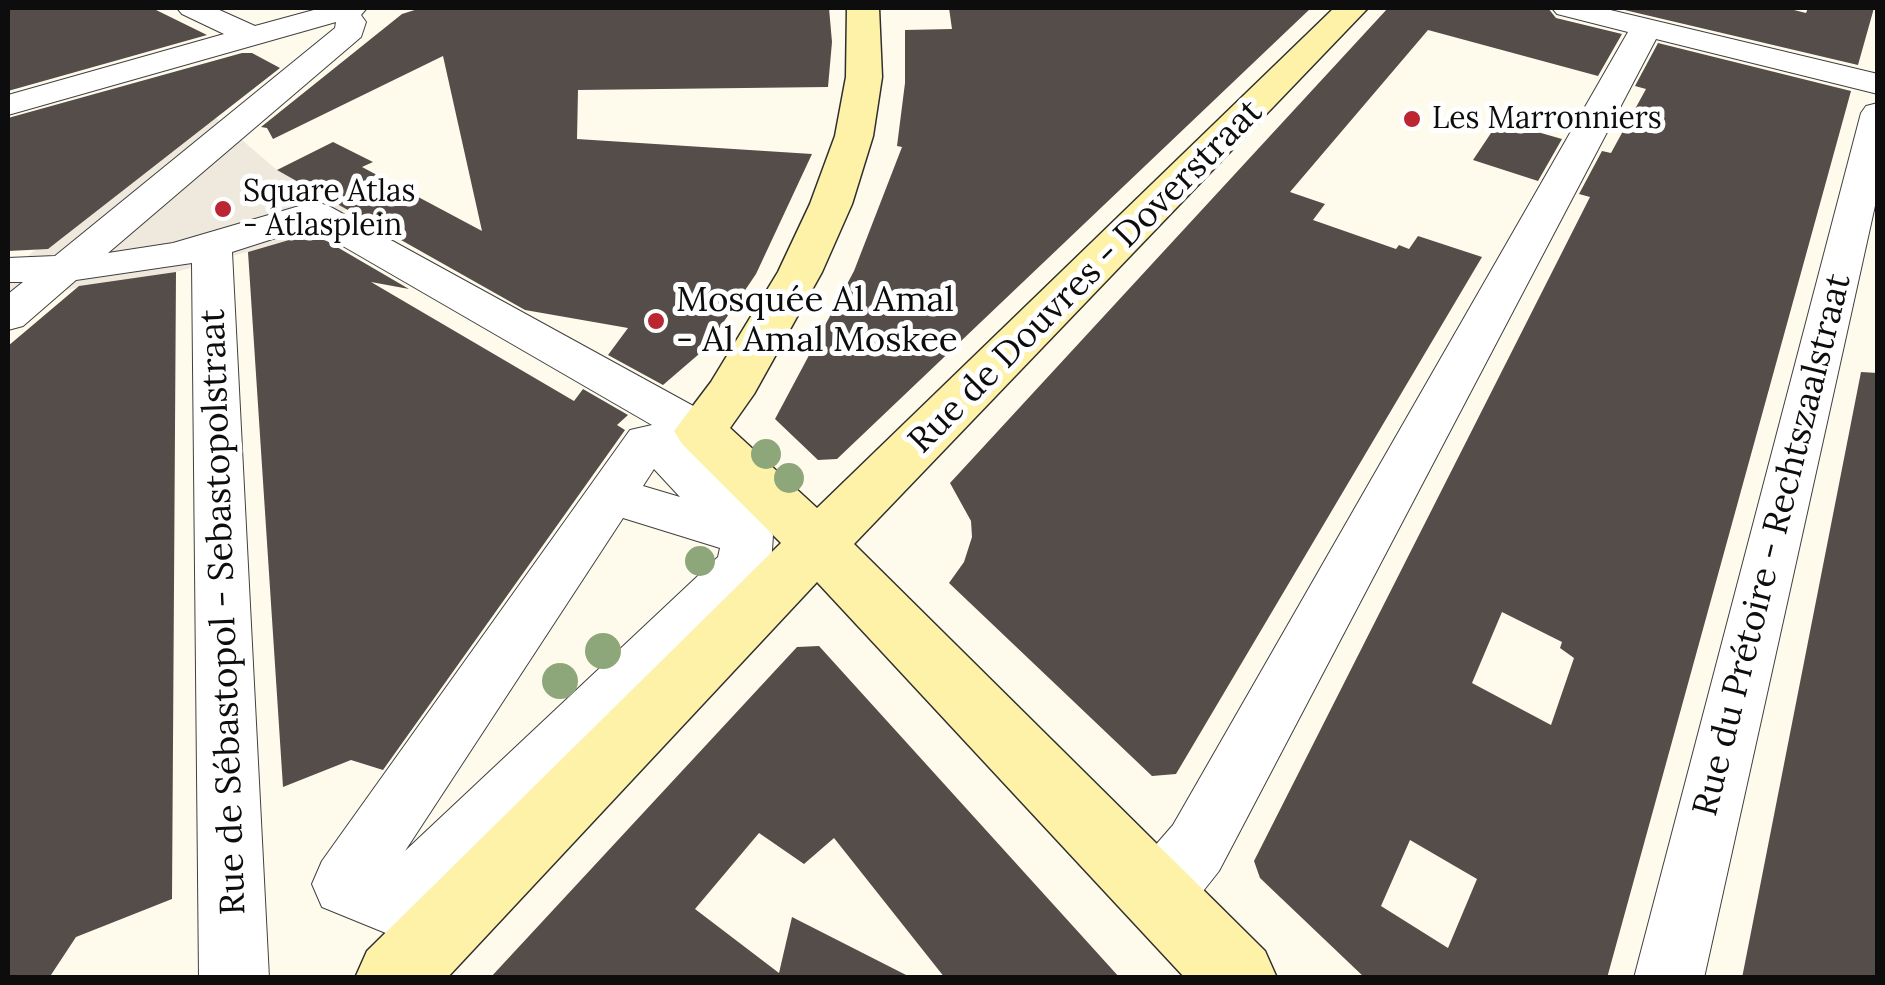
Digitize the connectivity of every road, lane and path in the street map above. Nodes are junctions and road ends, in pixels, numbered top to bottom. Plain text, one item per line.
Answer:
1 (192, 8) edge
2 (863, 8) edge
3 (1352, 8) edge
4 (1567, 8) edge
5 (348, 9) edge
6 (1646, 28) junction
7 (252, 36) junction
8 (1878, 56) edge
9 (1878, 73) edge
10 (1878, 84) edge
11 (8, 105) edge
12 (1878, 113) edge
13 (212, 247) junction
14 (66, 268) junction
15 (8, 270) edge
16 (8, 316) edge
17 (686, 444) junction
18 (640, 505) junction
19 (819, 545) junction
20 (735, 550) junction
21 (371, 894) junction
22 (1157, 895) junction
23 (234, 978) edge
24 (394, 978) edge
25 (1238, 978) edge
26 (1668, 978) edge

1 - 7 street
2 - 17 street
3 - 19 street, Rue de Douvres - Doverstraat
4 - 6 street
5 - 7 street
5 - 14 street
6 - 10 street
6 - 22 street
7 - 11 street
8 - 9 street
12 - 26 street, Rue du Prétoire - Rechtszaalstraat
13 - 14 street
13 - 17 street
13 - 23 street, Rue de Sébastopol - Sebastopolstraat
14 - 15 street
14 - 16 street
17 - 18 street
17 - 19 street
17 - 20 street
17 - 21 street
18 - 20 street
18 - 21 street
19 - 22 street
19 - 24 street, Rue de Douvres - Doverstraat
20 - 21 street
22 - 25 street

